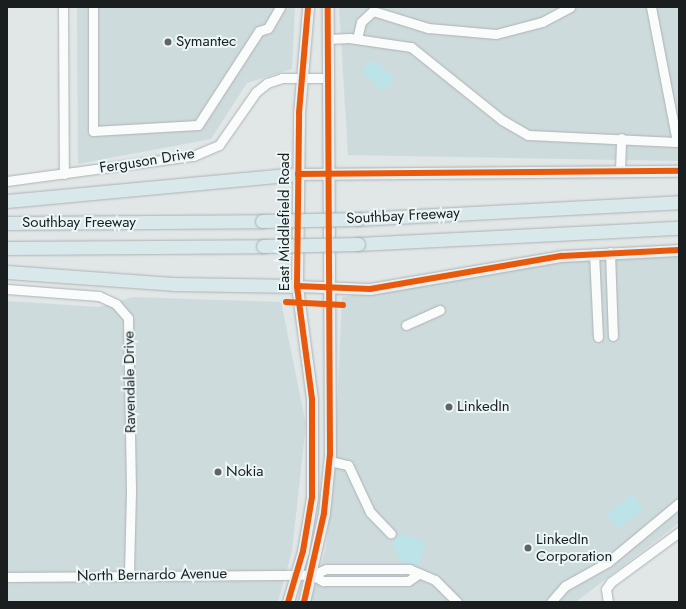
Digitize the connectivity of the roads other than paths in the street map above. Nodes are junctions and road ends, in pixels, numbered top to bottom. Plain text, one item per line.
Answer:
1 (63, 7) edge
2 (93, 7) edge
3 (280, 7) edge
4 (308, 7) edge
5 (328, 7) edge
6 (570, 7) edge
7 (651, 7) edge
8 (328, 39) junction
9 (357, 39) junction
10 (301, 78) junction
11 (328, 78) junction
12 (621, 138) junction
13 (620, 171) junction
14 (679, 171) edge
15 (328, 172) junction
16 (64, 174) junction
17 (298, 174) junction
18 (7, 181) edge
19 (7, 201) edge
20 (679, 202) edge
21 (7, 223) edge
22 (679, 228) edge
23 (7, 248) edge
24 (679, 250) edge
25 (610, 252) junction
26 (594, 253) junction
27 (7, 272) edge
28 (297, 286) junction
29 (328, 288) junction
30 (7, 289) edge
31 (440, 310) dead end
32 (406, 325) dead end
33 (613, 336) dead end
34 (598, 337) dead end
35 (330, 461) junction
36 (679, 503) edge
37 (679, 532) edge
38 (391, 534) dead end
39 (297, 574) junction
40 (129, 575) junction
41 (312, 575) junction
42 (7, 577) edge
43 (288, 602) edge
44 (304, 602) edge
45 (457, 602) edge
46 (551, 602) edge
47 (608, 602) edge

1 - 16 street
2 - 3 street
4 - 10 main road, East Middlefield Road
5 - 8 main road
6 - 9 street
7 - 12 street
8 - 9 street
8 - 11 main road
9 - 12 street
10 - 11 street, Ferguson Drive
10 - 16 street, Ferguson Drive
10 - 17 main road, East Middlefield Road
11 - 15 main road
12 - 13 street
13 - 14 main road
13 - 15 main road
15 - 17 main road
15 - 29 main road
16 - 18 street, Ferguson Drive
17 - 19 highway
17 - 28 main road, East Middlefield Road
20 - 21 highway, Southbay Freeway, bridge
22 - 23 highway, Southbay Freeway, bridge
24 - 25 main road
25 - 26 main road
25 - 33 street
26 - 29 main road
26 - 34 street
27 - 28 highway
28 - 29 main road
28 - 39 main road, East Middlefield Road
29 - 35 main road
30 - 40 street, Ravendale Drive
31 - 32 street
35 - 38 street
35 - 41 main road
36 - 46 street
37 - 47 street
39 - 40 street, North Bernardo Avenue
39 - 41 street, North Bernardo Avenue
39 - 43 main road, East Middlefield Road
40 - 42 street, North Bernardo Avenue
41 - 44 main road
41 - 45 street, North Bernardo Avenue

